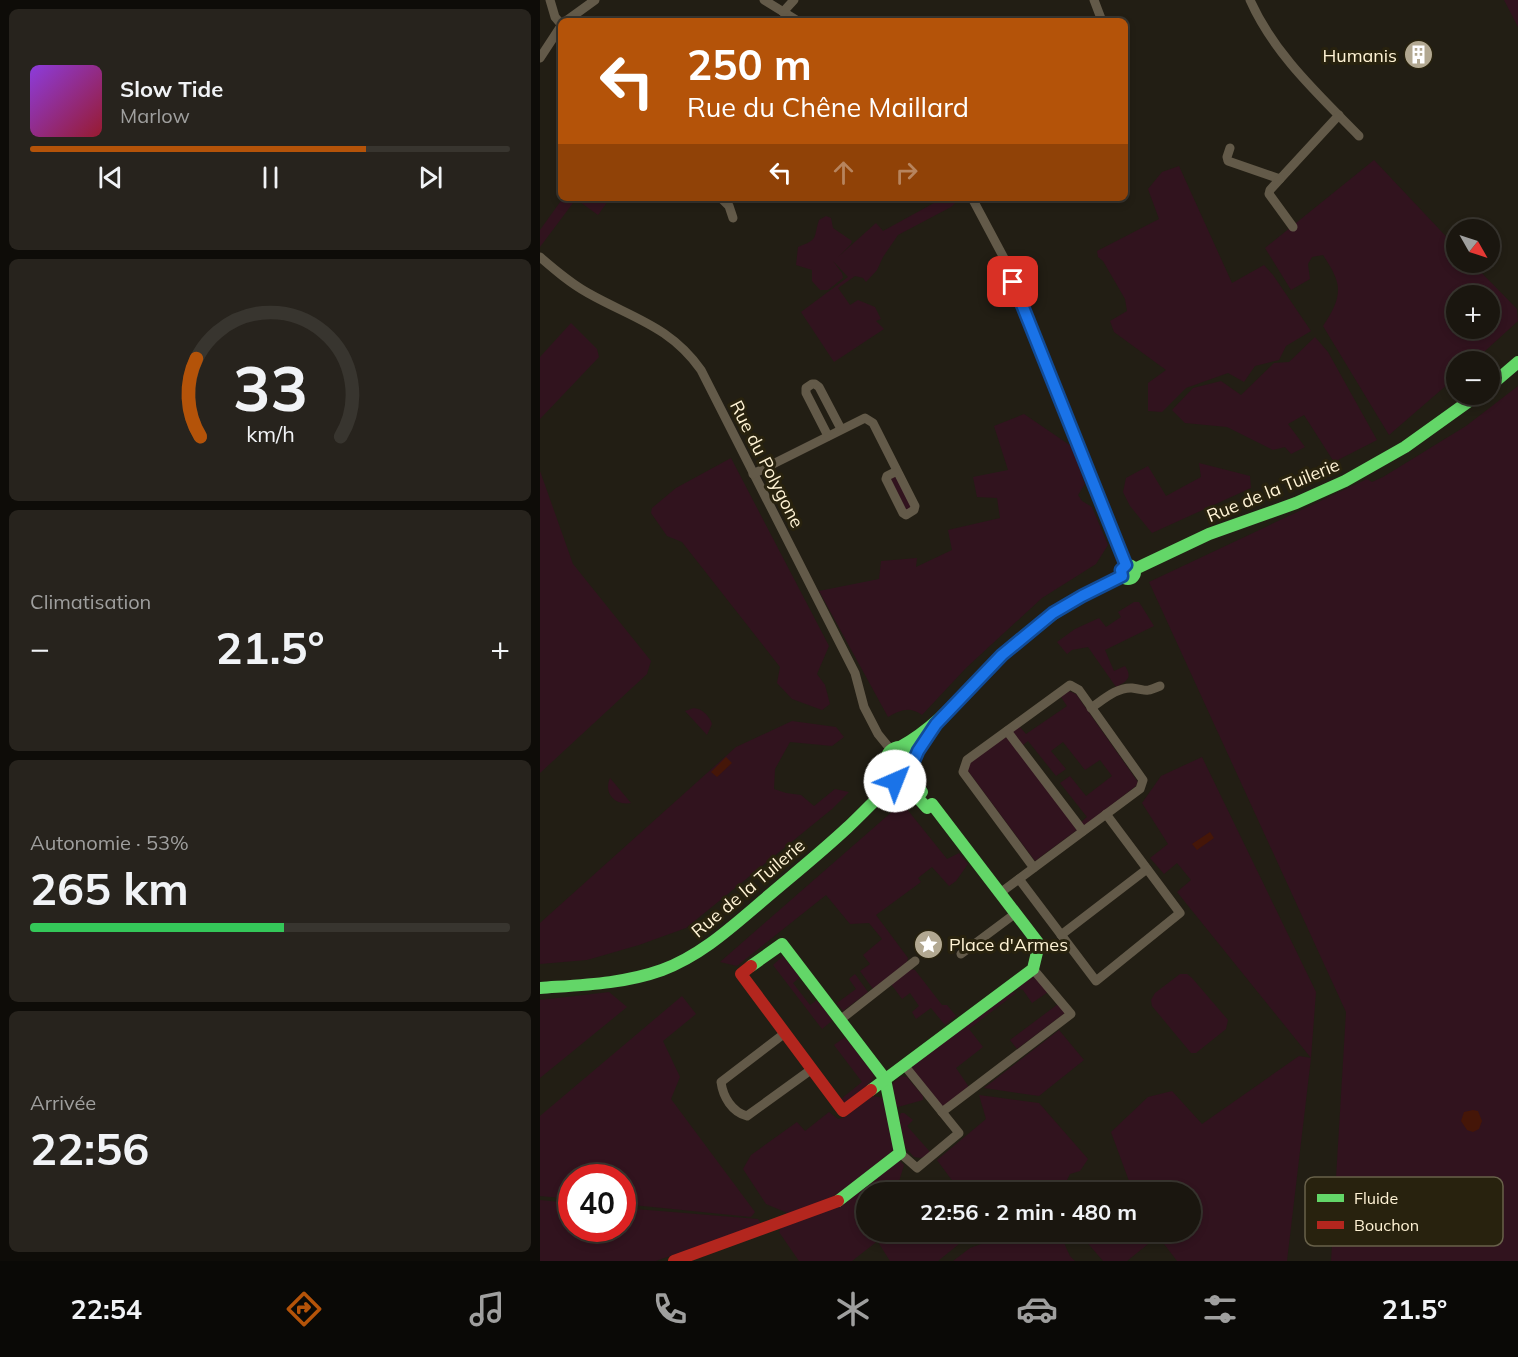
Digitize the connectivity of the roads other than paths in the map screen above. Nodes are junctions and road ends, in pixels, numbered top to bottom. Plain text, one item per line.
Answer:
1 (550, 0) edge
2 (595, 0) edge
3 (764, 0) edge
4 (794, 0) edge
5 (1094, 0) edge
6 (1252, 0) edge
7 (783, 12) junction
8 (570, 18) edge
9 (793, 18) edge
10 (1100, 18) edge
11 (558, 21) edge
12 (558, 30) edge
13 (540, 58) edge
14 (1339, 115) junction
15 (1359, 135) dead end
16 (1230, 148) dead end
17 (1280, 179) junction
18 (724, 201) edge
19 (974, 201) edge
20 (733, 218) dead end
21 (1293, 227) dead end
22 (540, 257) edge
23 (1518, 362) edge
24 (1500, 377) edge
25 (1465, 405) edge
26 (841, 429) junction
27 (828, 436) junction
28 (897, 471) dead end
29 (753, 474) junction
30 (1128, 570) junction
31 (1161, 686) dead end
32 (1091, 708) junction
33 (936, 724) junction
34 (1007, 731) junction
35 (895, 748) junction
36 (885, 764) junction
37 (908, 770) junction
38 (862, 812) junction
39 (1106, 814) junction
40 (1083, 831) junction
41 (1034, 868) junction
42 (1147, 869) junction
43 (1018, 879) junction
44 (1000, 893) junction
45 (1016, 913) junction
46 (1061, 935) junction
47 (961, 954) dead end
48 (915, 961) dead end
49 (1033, 969) junction
50 (540, 988) edge
51 (840, 1020) junction
52 (785, 1034) junction
53 (904, 1065) junction
54 (812, 1069) junction
55 (885, 1079) junction
56 (942, 1112) junction
57 (900, 1153) junction
58 (674, 1261) edge

1 - 11 street
2 - 8 street
3 - 7 street
4 - 7 street
5 - 10 street
6 - 14 street
7 - 9 street
12 - 13 street
14 - 15 street
14 - 17 street
16 - 17 street
17 - 21 street
18 - 20 street
19 - 30 street
22 - 29 street, Rue du Polygone
23 - 24 street
25 - 30 street, Rue de la Tuilerie
26 - 27 street
26 - 27 street
26 - 28 street
27 - 29 street
29 - 35 street, Rue du Polygone
30 - 33 street, Rue de la Tuilerie
31 - 32 street
32 - 34 street
32 - 39 street
33 - 35 street, Rue de la Tuilerie
33 - 37 street, Rue de la Tuilerie
34 - 40 street
34 - 41 street
35 - 36 street
35 - 37 street
36 - 37 street
36 - 38 street, Rue de la Tuilerie
37 - 38 street, Rue de la Tuilerie
37 - 44 street
38 - 50 street, Rue de la Tuilerie
39 - 40 street
39 - 42 street
40 - 41 street
41 - 43 street
42 - 46 street
42 - 46 street
43 - 44 street
43 - 46 street
44 - 45 street
45 - 47 street
45 - 49 street
48 - 51 street
49 - 53 street
49 - 56 street
51 - 52 street
51 - 55 street
52 - 54 street
52 - 54 street
53 - 55 street
53 - 56 street
54 - 55 street
55 - 57 street
56 - 57 street
57 - 58 street

